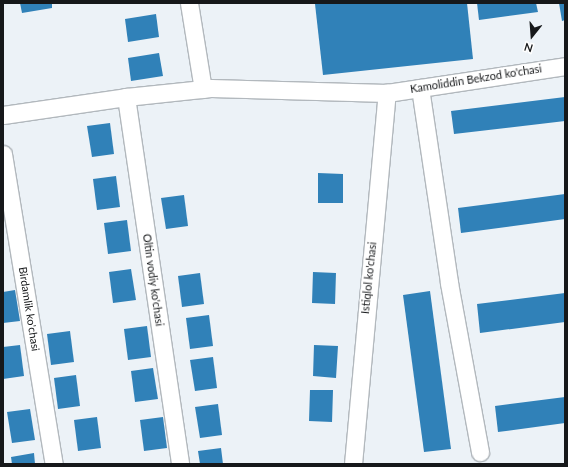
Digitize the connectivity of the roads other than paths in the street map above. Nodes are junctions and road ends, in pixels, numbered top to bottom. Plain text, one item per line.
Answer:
1 (189, 3) edge
2 (565, 66) edge
3 (420, 88) junction
4 (203, 89) junction
5 (387, 93) junction
6 (126, 97) junction
7 (3, 115) edge
8 (3, 154) edge
9 (480, 452) dead end
10 (54, 464) edge
11 (180, 464) edge
12 (353, 464) edge

1 - 4 street
2 - 3 street, Kamoliddin Bekzod ko'chasi
3 - 5 street, Kamoliddin Bekzod ko'chasi
3 - 9 street
4 - 5 street, Kamoliddin Bekzod ko'chasi
4 - 6 street, Kamoliddin Bekzod ko'chasi
5 - 12 street, Istiqlol ko'chasi
6 - 7 street, Kamoliddin Bekzod ko'chasi
6 - 11 street, Oltin vodiy ko'chasi
8 - 10 street, Birdamlik ko'chasi

